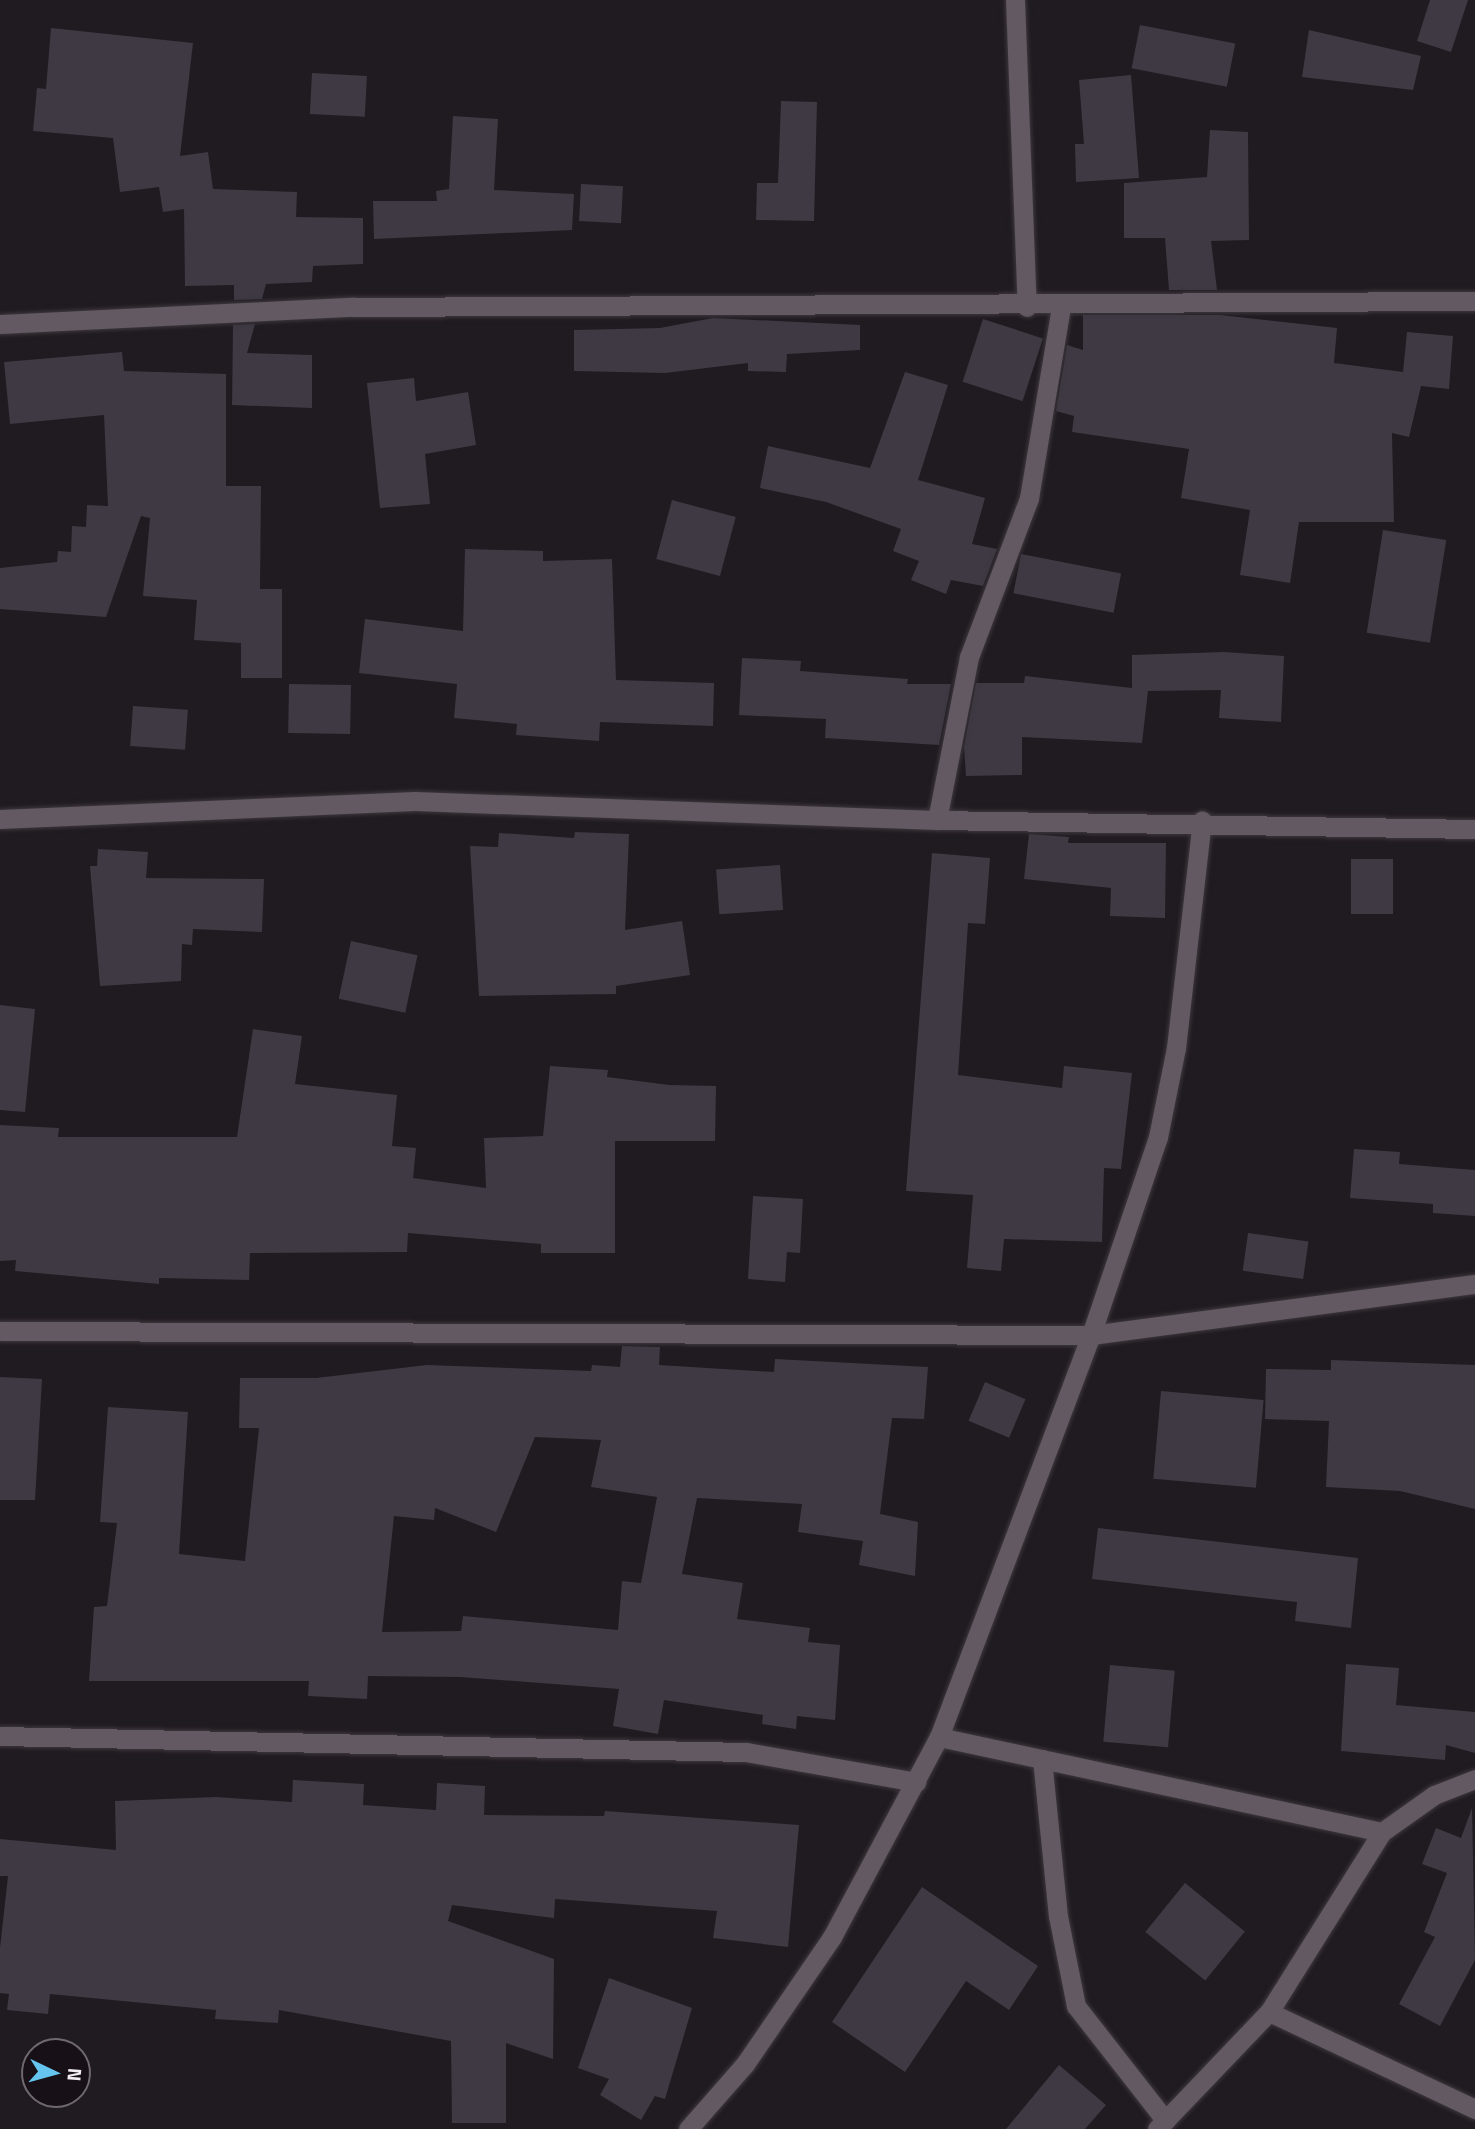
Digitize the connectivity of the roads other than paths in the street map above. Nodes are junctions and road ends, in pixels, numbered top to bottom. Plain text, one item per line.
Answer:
1 (1015, 0) edge
2 (1475, 301) edge
3 (1061, 306) junction
4 (1027, 307) junction
5 (0, 324) edge
6 (0, 819) edge
7 (937, 820) junction
8 (1202, 820) junction
9 (1475, 829) edge
10 (1475, 1284) edge
11 (0, 1331) edge
12 (1091, 1335) junction
13 (0, 1736) edge
14 (939, 1737) junction
15 (1042, 1759) junction
16 (1475, 1779) edge
17 (916, 1782) junction
18 (1382, 1832) junction
19 (1269, 2011) junction
20 (1475, 2109) edge
21 (1161, 2125) edge
22 (688, 2129) edge

1 - 4 street
2 - 3 street
3 - 4 street
3 - 7 street
4 - 5 street
6 - 7 street
7 - 8 street
8 - 9 street
8 - 12 street
10 - 12 street
11 - 12 street
12 - 14 street
13 - 17 street
14 - 15 street
14 - 17 street
15 - 18 street
15 - 21 street
16 - 18 street
17 - 22 street
18 - 19 street
19 - 20 street
19 - 21 street

